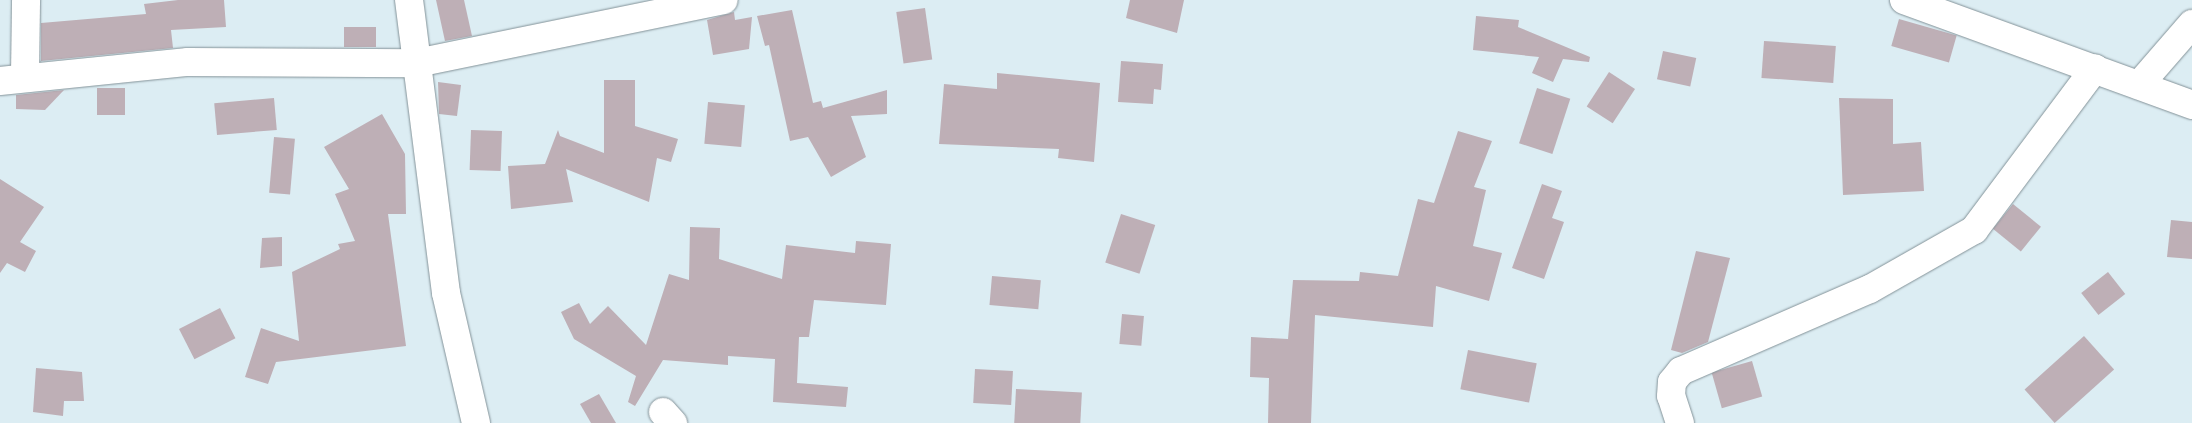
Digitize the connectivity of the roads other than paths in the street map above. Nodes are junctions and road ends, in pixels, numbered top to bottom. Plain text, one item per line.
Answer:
1 (26, 0) edge
2 (409, 0) edge
3 (724, 0) edge
4 (1904, 0) edge
5 (2192, 24) edge
6 (417, 63) junction
7 (2095, 68) junction
8 (12, 78) edge
9 (2139, 85) junction
10 (2192, 106) edge
11 (476, 423) edge
12 (1680, 423) edge

1 - 8 street
2 - 6 street
3 - 6 street
4 - 7 street
5 - 9 street
6 - 8 street
6 - 11 street
7 - 9 street
7 - 12 street
9 - 10 street

